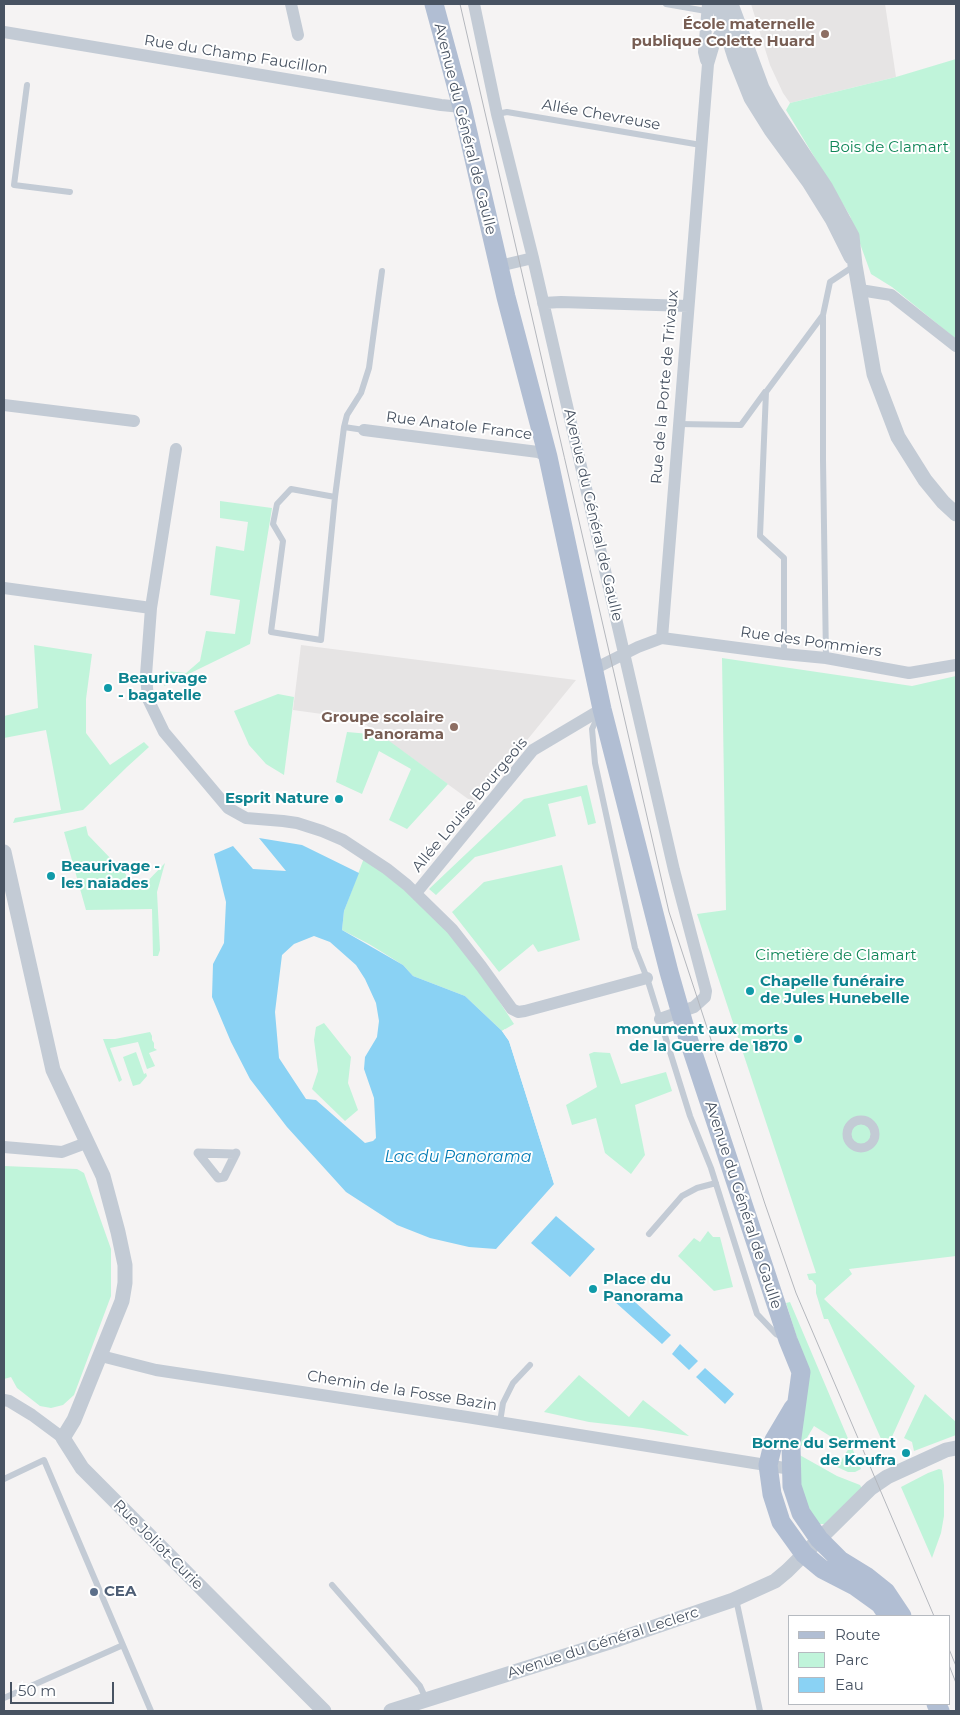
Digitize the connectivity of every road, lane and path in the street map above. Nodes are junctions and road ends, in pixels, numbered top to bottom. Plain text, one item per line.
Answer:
1 (290, 4) edge
2 (434, 4) edge
3 (474, 4) edge
4 (666, 4) edge
5 (711, 6) edge
6 (730, 14) edge
7 (4, 32) edge
8 (298, 35) dead end
9 (708, 64) junction
10 (27, 85) dead end
11 (462, 107) junction
12 (497, 114) junction
13 (701, 145) junction
14 (70, 192) dead end
15 (533, 258) junction
16 (855, 265) junction
17 (499, 266) junction
18 (382, 271) dead end
19 (860, 290) junction
20 (543, 303) junction
21 (688, 306) junction
22 (823, 315) junction
23 (956, 346) edge
24 (766, 392) junction
25 (4, 405) edge
26 (134, 421) dead end
27 (678, 424) junction
28 (344, 427) junction
29 (364, 430) joint
30 (176, 449) dead end
31 (548, 457) junction
32 (335, 497) junction
33 (956, 514) edge
34 (4, 588) edge
35 (151, 608) junction
36 (662, 638) junction
37 (625, 654) junction
38 (784, 654) junction
39 (826, 658) junction
40 (956, 665) edge
41 (594, 669) junction
42 (602, 709) junction
43 (4, 852) edge
44 (6, 874) edge
45 (416, 894) junction
46 (647, 978) junction
47 (680, 1012) junction
48 (660, 1019) junction
49 (86, 1143) junction
50 (4, 1147) edge
51 (716, 1183) junction
52 (650, 1234) dead end
53 (788, 1340) junction
54 (101, 1356) junction
55 (530, 1365) dead end
56 (798, 1399) junction
57 (4, 1400) edge
58 (500, 1422) junction
59 (63, 1438) junction
60 (951, 1449) edge
61 (768, 1465) junction
62 (790, 1468) junction
63 (4, 1478) edge
64 (819, 1539) junction
65 (804, 1554) junction
66 (332, 1585) dead end
67 (736, 1599) junction
68 (887, 1615) edge
69 (901, 1615) edge
70 (123, 1645) junction
71 (4, 1698) edge
72 (427, 1700) junction
73 (151, 1711) edge
74 (324, 1711) edge
75 (390, 1711) edge
76 (760, 1711) edge

1 - 8 street
2 - 11 main road, Avenue du Général de Gaulle
3 - 12 street, Avenue du Général de Gaulle
4 - 5 lane
5 - 6 street
5 - 9 street, Rue de la Porte de Trivaux
6 - 9 street, Rue de la Porte de Trivaux
6 - 16 street
7 - 11 street, Rue du Champ Faucillon
9 - 13 street, Rue de la Porte de Trivaux
10 - 14 lane
11 - 17 main road, Avenue du Général de Gaulle
12 - 13 lane, Allée Chevreuse
12 - 15 street, Avenue du Général de Gaulle
13 - 21 street, Rue de la Porte de Trivaux
15 - 17 street
15 - 20 street, Avenue du Général de Gaulle
16 - 19 street
16 - 22 lane
17 - 31 main road, Avenue du Général de Gaulle
18 - 28 lane
19 - 23 street
19 - 33 street
20 - 21 street
20 - 37 street, Avenue du Général de Gaulle
21 - 27 street, Rue de la Porte de Trivaux
22 - 24 lane
22 - 39 lane
24 - 27 lane
24 - 38 lane
25 - 26 street
27 - 36 street, Rue de la Porte de Trivaux
28 - 29 lane
28 - 32 lane
29 - 31 street, Rue Anatole France
30 - 35 street
31 - 41 main road, Avenue du Général de Gaulle
32 - 32 lane
34 - 35 street
35 - 45 street
36 - 37 street
36 - 38 street, Rue des Pommiers
37 - 41 street
37 - 47 street, Avenue du Général de Gaulle
38 - 39 street, Rue des Pommiers
39 - 40 street, Rue des Pommiers
41 - 42 main road, Avenue du Général de Gaulle
42 - 45 street, Allée Louise Bourgeois
42 - 46 lane
42 - 47 main road, Avenue du Général de Gaulle
43 - 44 street
44 - 49 street
45 - 46 street
46 - 48 lane
47 - 48 street
47 - 53 main road, Avenue du Général de Gaulle
48 - 51 lane
49 - 50 street
49 - 54 street
51 - 52 lane
51 - 53 lane
53 - 56 main road, Avenue du Général de Gaulle
54 - 58 street, Chemin de la Fosse Bazin
54 - 59 street
55 - 58 lane
56 - 61 main road, Avenue du Général de Gaulle
56 - 62 main road, Avenue du Général de Gaulle
57 - 59 street
58 - 61 street, Chemin de la Fosse Bazin
59 - 74 street, Rue Joliot-Curie
60 - 64 street, Avenue du Général Leclerc
61 - 62 street, Chemin de la Fosse Bazin
61 - 65 main road
62 - 64 main road, Avenue du Général de Gaulle
63 - 70 lane
64 - 65 street, Avenue du Général Leclerc
64 - 69 main road, Avenue du Général de Gaulle
65 - 67 street, Avenue du Général Leclerc
65 - 68 main road
66 - 72 lane
67 - 72 street, Avenue du Général Leclerc
67 - 76 lane
70 - 71 lane
70 - 73 lane
72 - 75 street, Avenue du Général Leclerc

